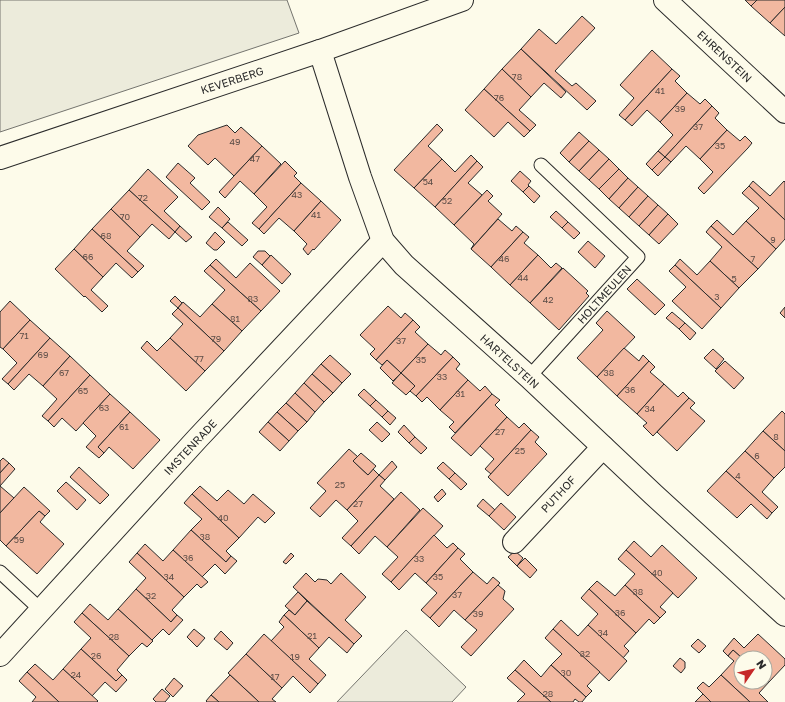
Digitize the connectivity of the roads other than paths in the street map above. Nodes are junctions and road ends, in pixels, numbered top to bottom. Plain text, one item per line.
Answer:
1 (462, 0) edge
2 (665, 0) edge
3 (320, 51) junction
4 (785, 112) edge
5 (0, 158) edge
6 (541, 165) dead end
7 (383, 241) junction
8 (529, 377) junction
9 (603, 447) junction
10 (514, 542) dead end
11 (0, 572) edge
12 (41, 610) junction
13 (785, 615) edge
14 (0, 655) edge

1 - 3 street, KEVERBERG
2 - 4 street, EHRENSTEIN
3 - 5 street, KEVERBERG
3 - 7 street, HARTELSTEIN
6 - 8 lane, HOLTMEULEN
7 - 8 street, HARTELSTEIN
7 - 12 street, IMSTENRADE
8 - 9 street, HARTELSTEIN
9 - 10 street, PUTHOF
9 - 13 street, HARTELSTEIN
11 - 12 lane
12 - 14 street, IMSTENRADE

